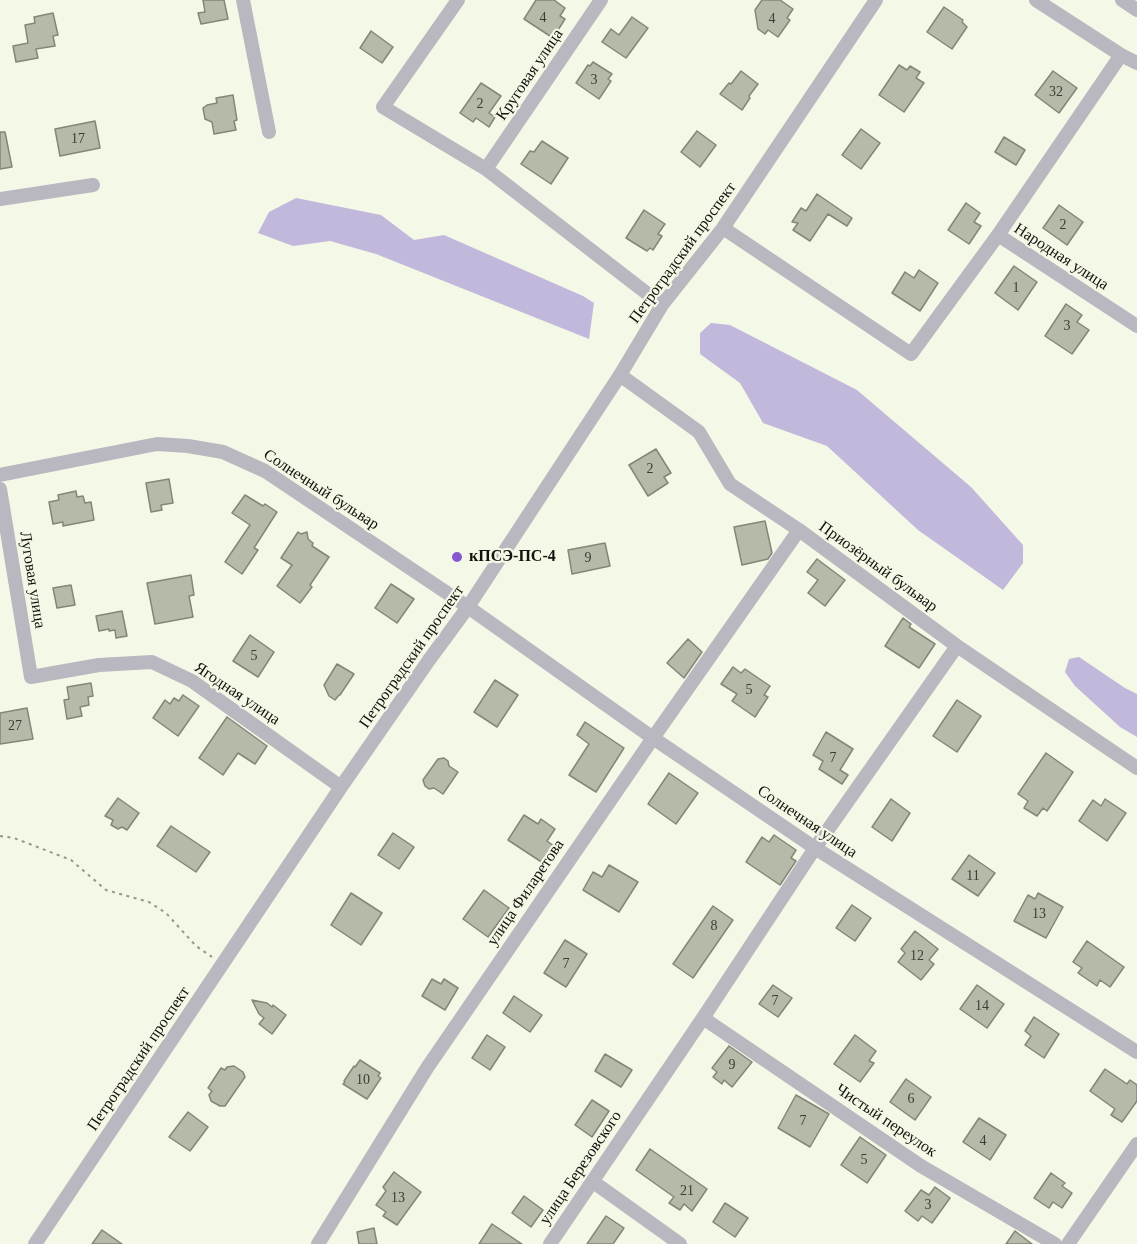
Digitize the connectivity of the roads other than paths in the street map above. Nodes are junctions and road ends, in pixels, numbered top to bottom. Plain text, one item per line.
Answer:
1 (243, 0) edge
2 (458, 0) edge
3 (601, 0) edge
4 (876, 0) edge
5 (1036, 0) edge
6 (1122, 0) edge
7 (1137, 10) edge
8 (1121, 55) junction
9 (1137, 63) edge
10 (268, 132) dead end
11 (486, 169) junction
12 (93, 185) dead end
13 (0, 199) edge
14 (723, 228) junction
15 (998, 235) junction
16 (662, 305) junction
17 (1137, 327) edge
18 (620, 375) junction
19 (0, 474) edge
20 (0, 489) edge
21 (800, 530) junction
22 (468, 607) junction
23 (957, 646) junction
24 (31, 677) joint
25 (653, 738) junction
26 (1137, 768) edge
27 (341, 787) junction
28 (815, 848) junction
29 (703, 1018) junction
30 (1137, 1052) edge
31 (1137, 1144) edge
32 (592, 1181) junction
33 (35, 1244) edge
34 (318, 1244) edge
35 (550, 1244) edge
36 (680, 1244) edge
37 (1056, 1244) edge
38 (1068, 1244) edge

1 - 10 street
2 - 11 street
3 - 11 street, Круговая улица
4 - 14 street, Петроградский проспект
5 - 8 street
6 - 7 street
8 - 9 street
8 - 15 street
11 - 16 street
12 - 13 street
14 - 15 street
14 - 16 street, Петроградский проспект
15 - 17 street, Народная улица
16 - 18 street, Петроградский проспект
18 - 21 street, Приозёрный бульвар
18 - 22 street, Петроградский проспект
19 - 22 street, Солнечный бульвар
20 - 24 street, Луговая улица
21 - 23 street, Приозёрный бульвар
21 - 25 street, улица Филаретова
22 - 25 street, Солнечная улица
22 - 27 street, Петроградский проспект
23 - 26 street, Приозёрный бульвар
23 - 28 street, улица Березовского
24 - 27 street, Ягодная улица
25 - 28 street, Солнечная улица
25 - 34 street, улица Филаретова
27 - 33 street, Петроградский проспект
28 - 29 street, улица Березовского
28 - 30 street, Солнечная улица
29 - 32 street, улица Березовского
29 - 37 street, Чистый переулок
31 - 38 street
32 - 35 street, улица Березовского
32 - 36 street

